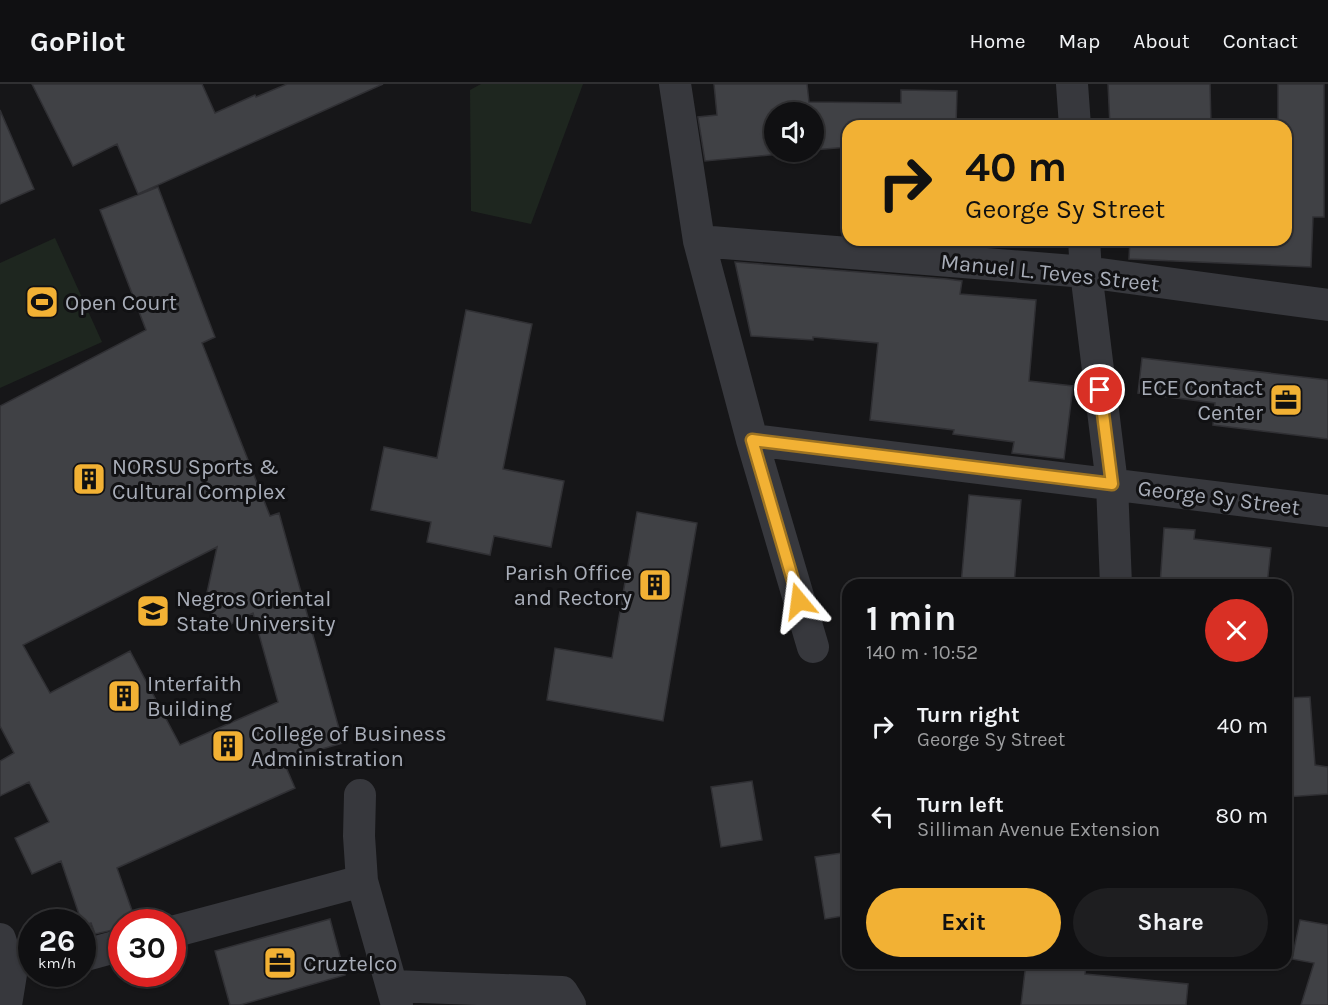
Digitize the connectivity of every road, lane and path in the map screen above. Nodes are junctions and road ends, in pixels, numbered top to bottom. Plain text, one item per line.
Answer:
1 (675, 84) edge
2 (1072, 84) edge
3 (1075, 120) edge
4 (699, 241) junction
5 (1084, 246) edge
6 (1086, 272) junction
7 (1328, 305) edge
8 (752, 440) junction
9 (1112, 484) junction
10 (1328, 511) edge
11 (1116, 579) edge
12 (813, 647) dead end
13 (360, 795) dead end
14 (362, 881) junction
15 (186, 928) edge
16 (0, 939) edge
17 (18, 967) edge
18 (18, 979) edge
19 (394, 996) edge
20 (6, 1005) edge
21 (570, 1005) edge

1 - 4 street
2 - 3 street
4 - 6 street, Manuel L. Teves Street
4 - 8 street
5 - 6 street
6 - 7 street, Manuel L. Teves Street
6 - 9 street
8 - 9 street, George Sy Street
8 - 12 street
9 - 10 street, George Sy Street
9 - 11 street
13 - 14 street
14 - 15 street
14 - 19 street
16 - 17 street
18 - 20 street
19 - 21 street

